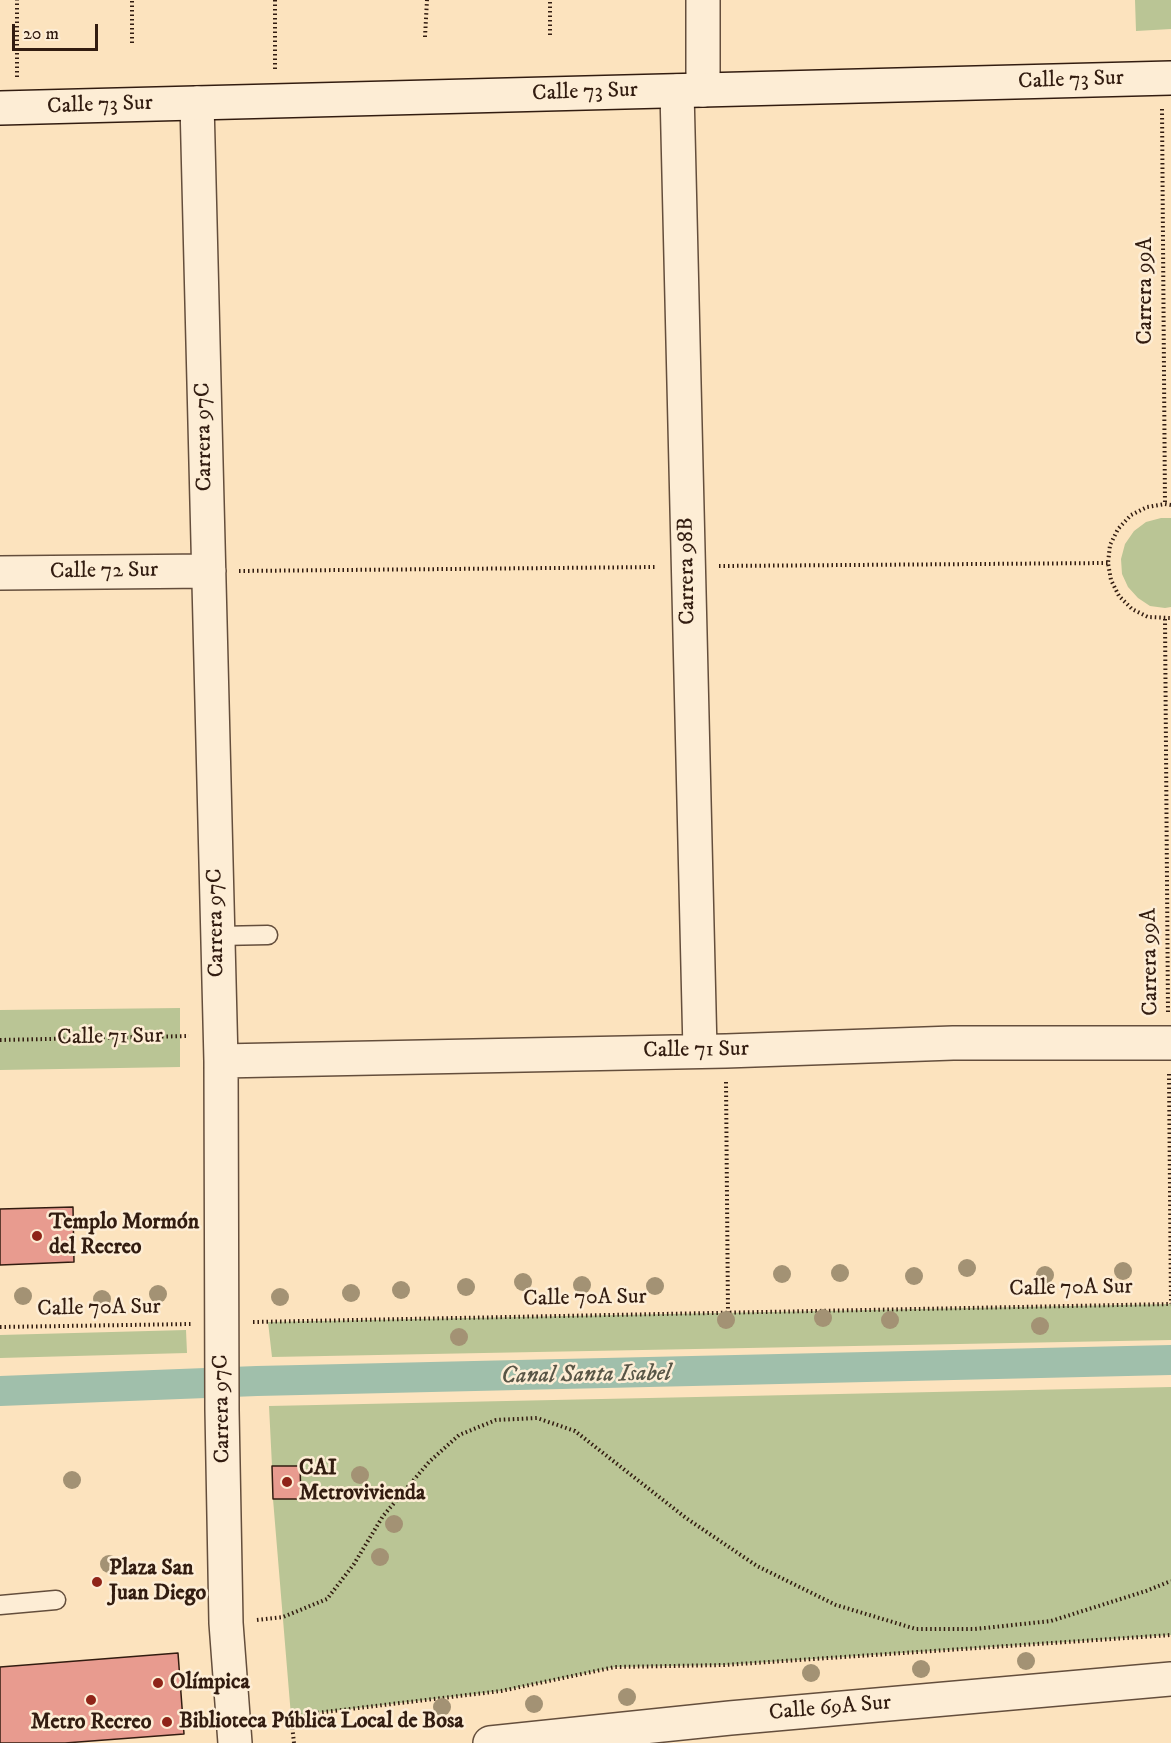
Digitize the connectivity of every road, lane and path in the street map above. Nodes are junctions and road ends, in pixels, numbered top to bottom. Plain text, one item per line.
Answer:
1 (17, 0) edge
2 (132, 0) edge
3 (275, 0) edge
4 (427, 0) edge
5 (550, 0) edge
6 (704, 0) edge
7 (550, 34) dead end
8 (425, 37) dead end
9 (132, 43) dead end
10 (1168, 78) edge
11 (690, 90) junction
12 (275, 101) junction
13 (197, 103) junction
14 (9, 108) edge
15 (1165, 504) junction
16 (1171, 505) edge
17 (208, 571) junction
18 (0, 573) edge
19 (1171, 618) edge
20 (1165, 619) junction
21 (268, 935) dead end
22 (218, 936) junction
23 (0, 1040) edge
24 (1170, 1043) edge
25 (220, 1048) junction
26 (713, 1051) junction
27 (1171, 1304) edge
28 (728, 1313) junction
29 (221, 1323) junction
30 (0, 1327) edge
31 (1171, 1581) edge
32 (56, 1600) dead end
33 (0, 1605) edge
34 (226, 1623) junction
35 (1171, 1635) edge
36 (1171, 1678) edge
37 (731, 1731) edge
38 (235, 1743) edge
39 (294, 1743) edge
40 (490, 1743) edge

1 - 14 path
2 - 9 path
3 - 12 path
4 - 8 path
5 - 7 path
6 - 11 street, Carrera 98B
10 - 11 street, Calle 73 Sur
10 - 15 path, Carrera 99A
11 - 12 street, Calle 73 Sur
11 - 26 street, Carrera 98B
12 - 13 street, Calle 73 Sur
13 - 14 street, Calle 73 Sur
13 - 17 street, Carrera 97C
15 - 16 path
15 - 20 path
17 - 18 street, Calle 72 Sur
17 - 22 street, Carrera 97C
19 - 20 path
20 - 24 path, Carrera 99A
21 - 22 lane
22 - 25 street, Carrera 97C
23 - 25 path, Calle 71 Sur
24 - 26 street, Calle 71 Sur
24 - 27 path, Carrera 99A
25 - 26 street, Calle 71 Sur
25 - 29 street, Carrera 97C
26 - 28 path
27 - 28 path, Calle 70A Sur
28 - 29 path, Calle 70A Sur
29 - 30 path, Calle 70A Sur
29 - 34 street, Carrera 97C
31 - 34 path
32 - 33 lane
34 - 38 street, Carrera 97C
35 - 39 path
36 - 37 street, Calle 69A Sur
37 - 40 street, Calle 69A Sur

